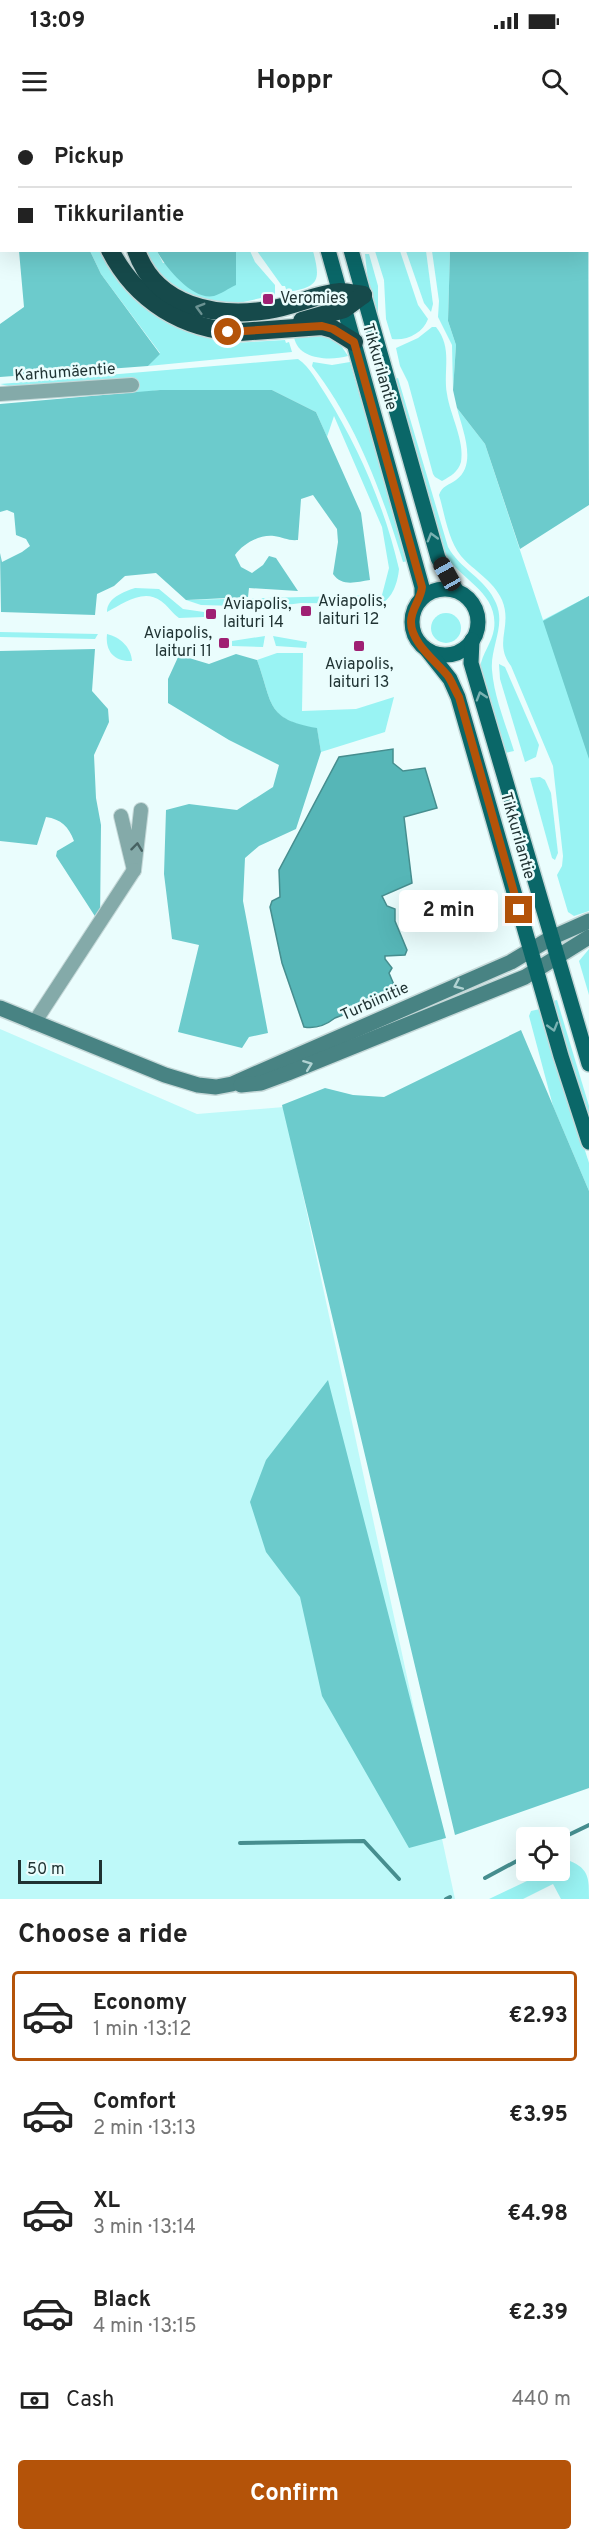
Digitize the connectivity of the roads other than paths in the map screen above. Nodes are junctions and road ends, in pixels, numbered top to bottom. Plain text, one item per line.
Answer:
1 (111, 252) edge
2 (137, 252) edge
3 (328, 252) edge
4 (352, 252) edge
5 (363, 295) junction
6 (342, 300) junction
7 (274, 329) junction
8 (354, 342) junction
9 (132, 385) dead end
10 (0, 393) edge
11 (456, 590) junction
12 (422, 597) junction
13 (472, 640) junction
14 (427, 650) junction
15 (141, 810) dead end
16 (121, 816) dead end
17 (134, 870) junction
18 (589, 921) edge
19 (589, 937) edge
20 (551, 938) junction
21 (531, 950) junction
22 (557, 957) junction
23 (537, 970) junction
24 (0, 1008) edge
25 (34, 1023) junction
26 (589, 1064) edge
27 (232, 1084) junction
28 (589, 1142) edge

1 - 7 highway
6 -> 2 highway
3 - 6 main road, Tikkurilantie
4 - 5 main road, Tikkurilantie
5 - 6 highway
11 -> 5 main road, Tikkurilantie
6 - 7 highway
6 - 8 main road, Tikkurilantie
7 - 8 highway
8 - 12 main road, Tikkurilantie
9 - 10 street, Karhumäentie
11 - 12 main road
11 - 13 main road
12 - 14 main road
13 - 14 main road
20 -> 13 main road, Tikkurilantie
14 - 21 main road, Tikkurilantie
17 -> 15 street
16 - 17 street
17 - 25 street
18 - 20 street, Turbiinitie
19 - 22 street, Turbiinitie
20 - 21 street, Turbiinitie
20 - 22 main road, Tikkurilantie
21 - 23 main road, Tikkurilantie
21 -> 27 street, Turbiinitie
22 - 23 street, Turbiinitie
22 - 26 main road, Tikkurilantie
27 -> 23 street, Turbiinitie
23 -> 28 main road, Tikkurilantie
24 - 25 street, Turbiinitie
25 - 27 street, Turbiinitie

